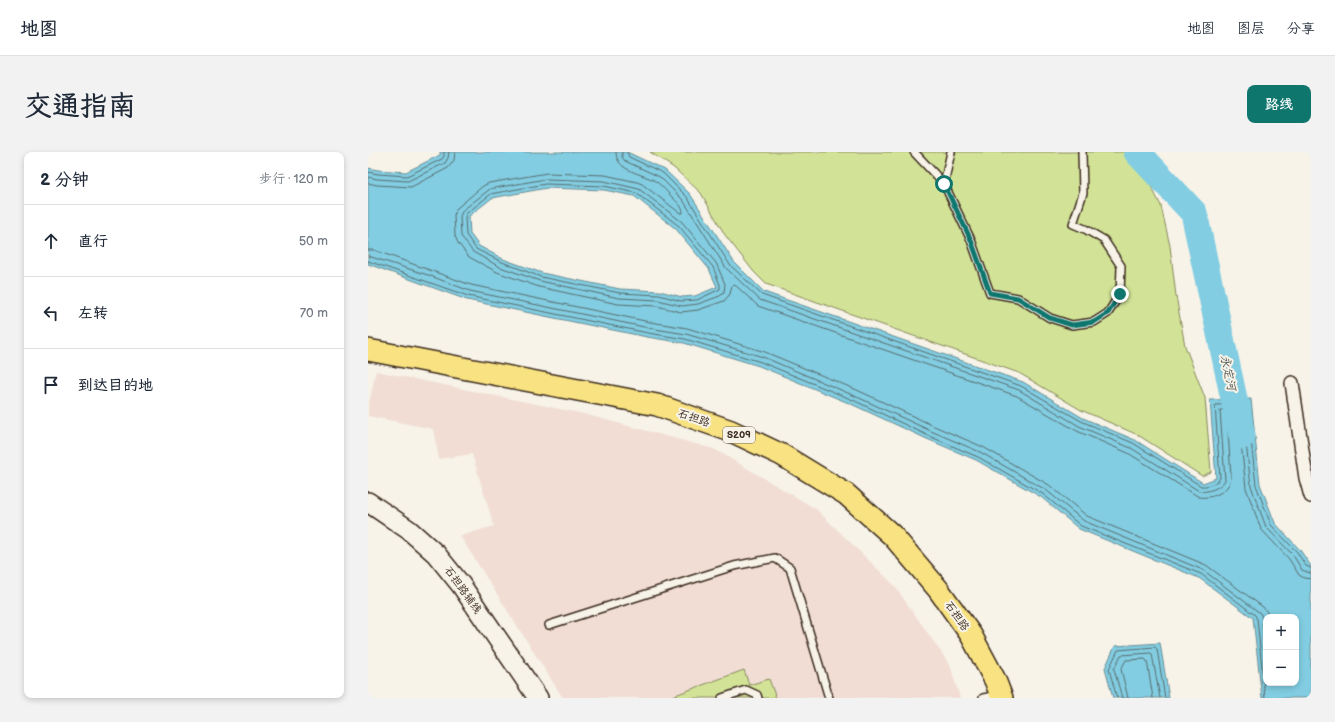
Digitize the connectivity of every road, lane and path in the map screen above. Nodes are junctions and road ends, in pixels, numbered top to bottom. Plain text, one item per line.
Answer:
1 (914, 152) edge
2 (951, 152) edge
3 (1082, 152) edge
4 (944, 184) junction
5 (368, 350) edge
6 (1292, 383) dead end
7 (1311, 496) edge
8 (368, 502) edge
9 (549, 625) dead end
10 (995, 697) edge
11 (538, 698) edge
12 (722, 698) edge
13 (758, 698) edge
14 (829, 698) edge

1 - 4 lane
2 - 4 lane
3 - 4 lane
5 - 10 main road, 石担路 / S209
6 - 7 street
8 - 11 main road, 石担路辅线
9 - 14 lane
12 - 13 lane

